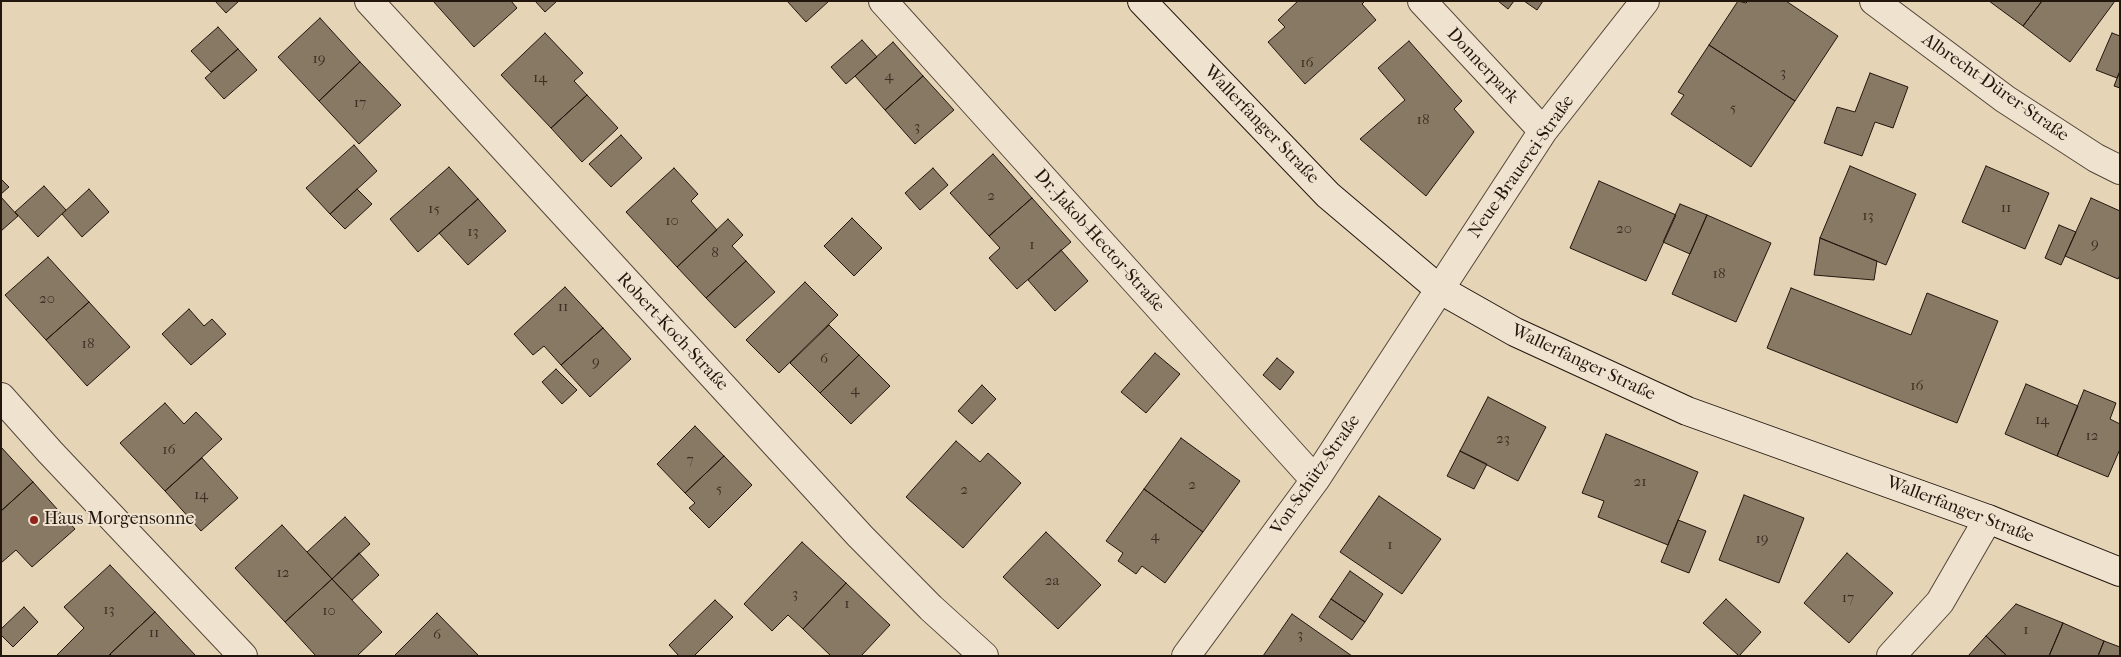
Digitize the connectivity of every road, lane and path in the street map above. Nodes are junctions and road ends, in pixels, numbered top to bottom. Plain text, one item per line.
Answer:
1 (369, 1) edge
2 (883, 1) edge
3 (1142, 1) edge
4 (1422, 1) edge
5 (1645, 1) edge
6 (1874, 1) edge
7 (1543, 131) junction
8 (2120, 170) edge
9 (1439, 289) junction
10 (1, 397) edge
11 (1315, 480) junction
12 (1988, 519) junction
13 (2120, 572) edge
14 (243, 656) edge
15 (984, 656) edge
16 (1186, 656) edge
17 (1891, 656) edge

1 - 15 street, Robert-Koch-Straße
2 - 11 street, Dr.-Jakob-Hector-Straße
3 - 9 street, Wallerfanger Straße
4 - 7 street, Donnerpark
5 - 7 street, Neue-Brauerei-Straße
6 - 8 street, Albrecht-Dürer-Straße
7 - 9 street, Neue-Brauerei-Straße
9 - 11 street, Von-Schütz-Straße
9 - 12 street, Wallerfanger Straße
10 - 14 street
11 - 16 street, Von-Schütz-Straße
12 - 13 street, Wallerfanger Straße
12 - 17 street

